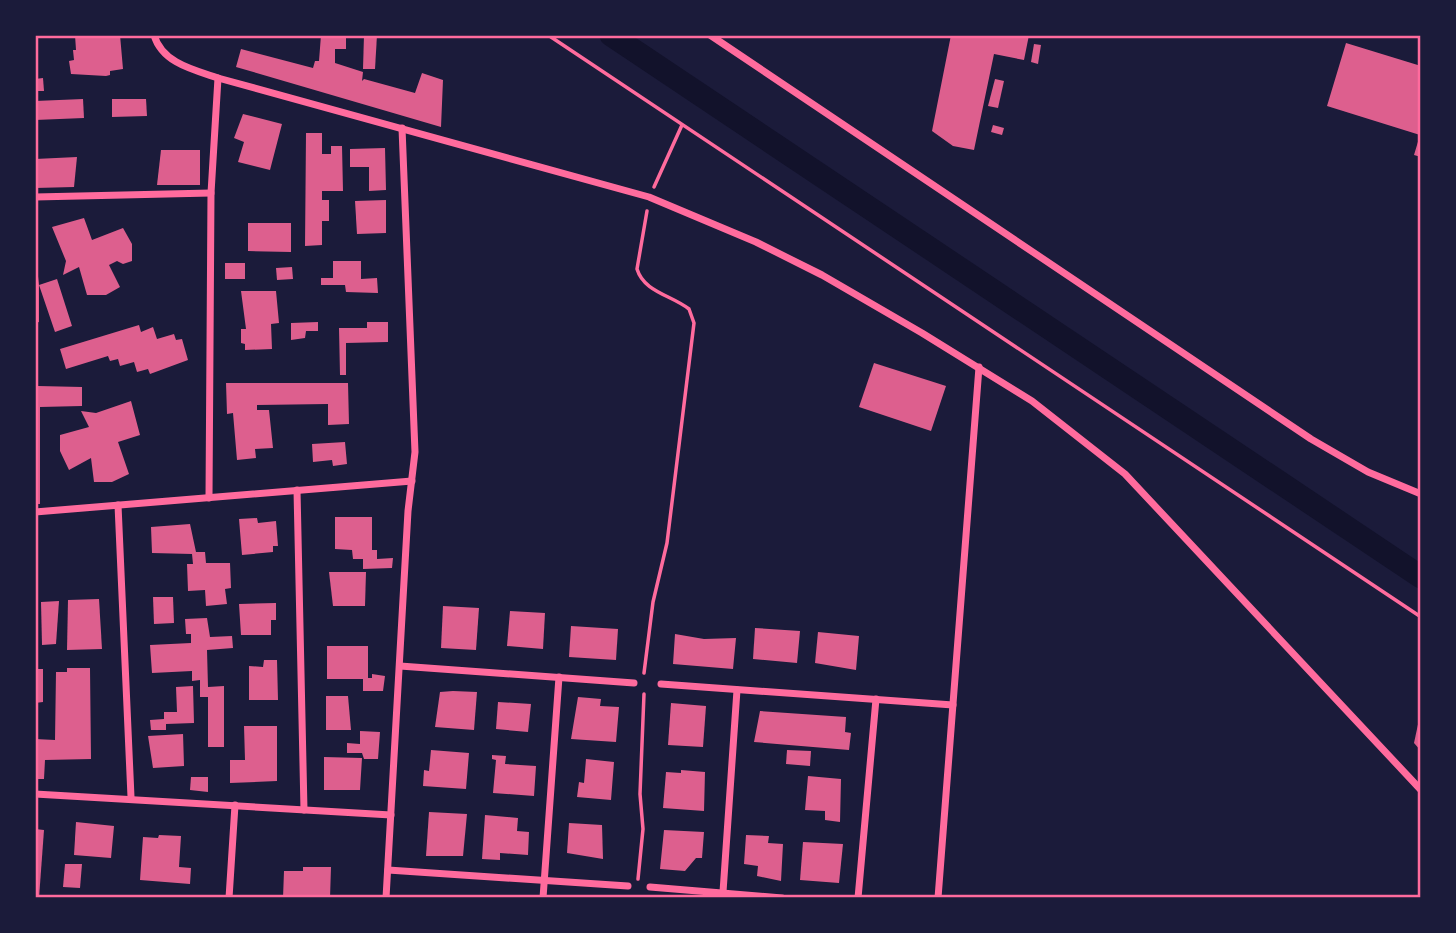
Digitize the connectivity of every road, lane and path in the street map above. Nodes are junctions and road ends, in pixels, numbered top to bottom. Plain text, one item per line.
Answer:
1 (155, 35) edge
2 (548, 35) edge
3 (710, 35) edge
4 (218, 78) junction
5 (682, 125) junction
6 (402, 128) junction
7 (211, 193) junction
8 (35, 197) edge
9 (649, 197) junction
10 (979, 367) junction
11 (412, 481) junction
12 (297, 490) junction
13 (1421, 494) edge
14 (209, 498) junction
15 (118, 505) junction
16 (35, 512) edge
17 (1421, 617) edge
18 (400, 666) junction
19 (559, 677) junction
20 (634, 682) dead end
21 (662, 684) dead end
22 (737, 690) junction
23 (876, 699) junction
24 (953, 705) junction
25 (1421, 790) edge
26 (35, 794) edge
27 (131, 797) junction
28 (235, 805) junction
29 (304, 810) junction
30 (391, 815) junction
31 (388, 870) junction
32 (545, 880) junction
33 (628, 886) dead end
34 (638, 886) dead end
35 (650, 887) dead end
36 (723, 892) junction
37 (229, 898) edge
38 (386, 898) edge
39 (543, 898) edge
40 (782, 898) edge
41 (858, 898) edge
42 (938, 898) edge

1 - 4 street
2 - 5 path
3 - 13 street
4 - 6 street
4 - 7 street
5 - 9 path
5 - 17 path
6 - 9 street
6 - 11 street
7 - 8 street
7 - 14 street
9 - 10 street
9 - 34 path
10 - 24 street
10 - 25 street
11 - 12 street
11 - 18 street
12 - 14 street
12 - 29 street
14 - 15 street
15 - 16 street
15 - 27 street
18 - 19 street
18 - 30 street
19 - 20 street
19 - 32 street
21 - 22 street
22 - 23 street
22 - 36 street
23 - 24 street
23 - 41 street
24 - 42 street
26 - 27 street
27 - 28 street
28 - 29 street
28 - 37 street
29 - 30 street
30 - 31 street
31 - 32 street
31 - 38 street
32 - 33 street
32 - 39 street
35 - 36 street
36 - 40 street

